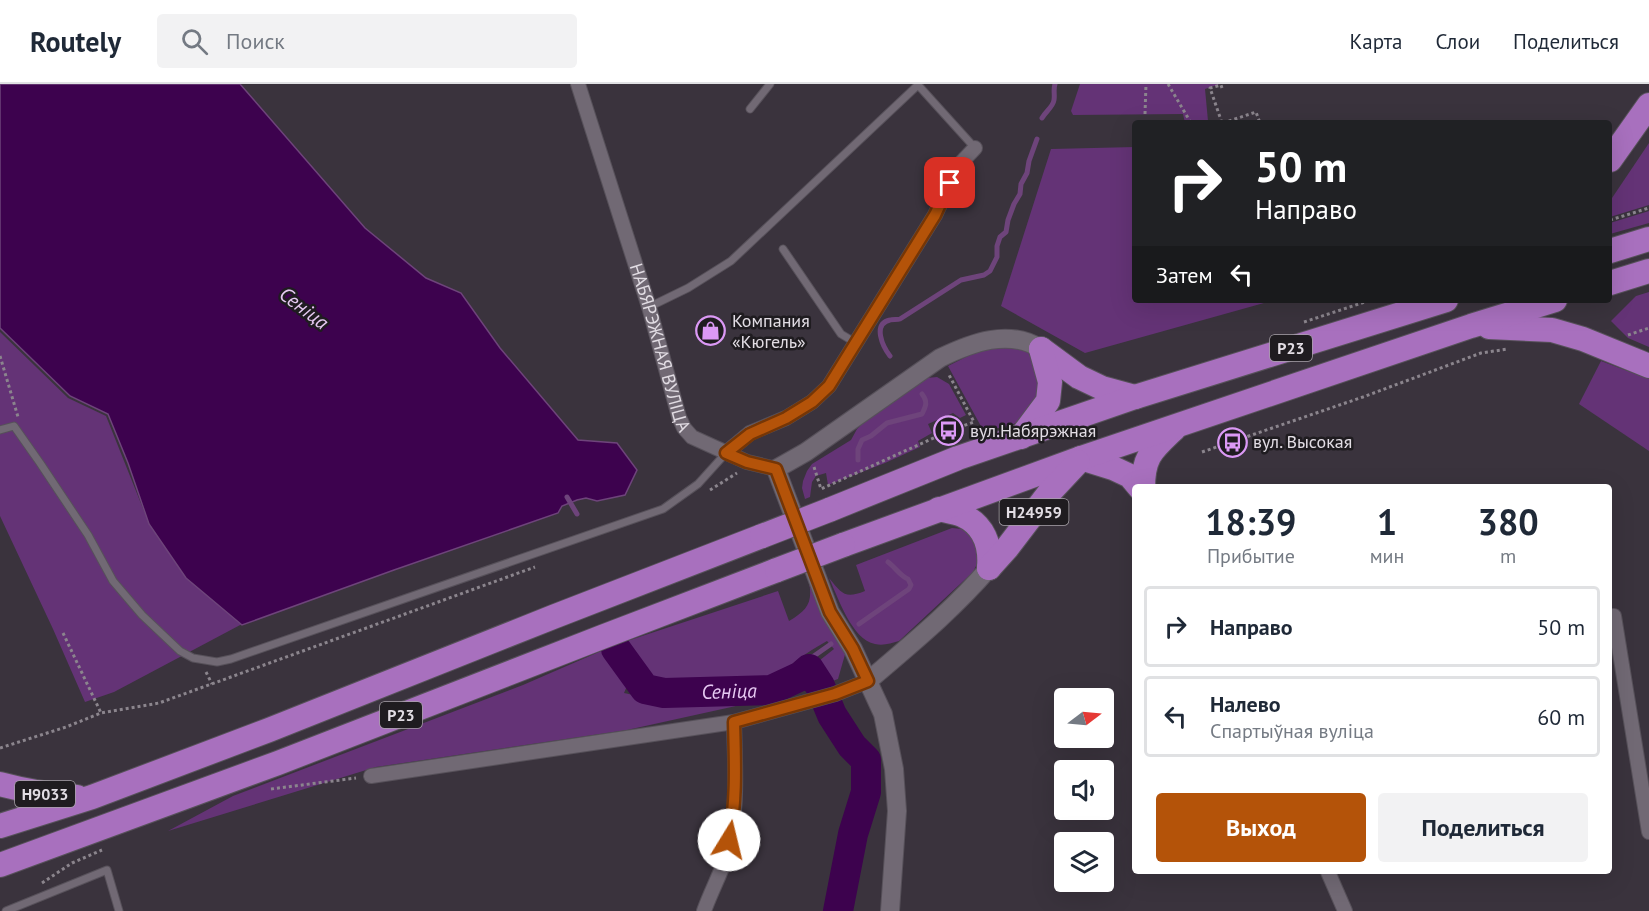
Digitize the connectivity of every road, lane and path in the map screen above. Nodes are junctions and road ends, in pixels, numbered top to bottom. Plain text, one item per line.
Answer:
1 (578, 84) edge
2 (770, 84) edge
3 (917, 84) edge
4 (1146, 84) edge
5 (1168, 84) edge
6 (1222, 88) dead end
7 (1649, 105) edge
8 (750, 109) dead end
9 (1145, 114) dead end
10 (1189, 120) edge
11 (1221, 120) edge
12 (1231, 120) edge
13 (1259, 120) edge
14 (975, 147) joint
15 (1612, 157) edge
16 (1649, 208) edge
17 (1612, 219) edge
18 (1649, 239) edge
19 (783, 249) dead end
20 (1612, 250) edge
21 (1649, 271) edge
22 (1612, 282) edge
23 (1362, 303) edge
24 (1436, 303) edge
25 (1545, 303) edge
26 (649, 307) junction
27 (1298, 324) dead end
28 (1471, 326) junction
29 (1649, 328) edge
30 (856, 343) junction
31 (1514, 348) dead end
32 (1041, 349) junction
33 (1613, 351) junction
34 (0, 356) edge
35 (940, 358) junction
36 (1649, 366) edge
37 (1135, 397) junction
38 (1177, 426) junction
39 (0, 430) edge
40 (1021, 437) junction
41 (24, 440) junction
42 (1202, 452) dead end
43 (726, 453) junction
44 (1081, 458) junction
45 (813, 465) dead end
46 (776, 469) junction
47 (1138, 484) edge
48 (1142, 484) edge
49 (939, 509) junction
50 (988, 568) junction
51 (1614, 616) dead end
52 (63, 633) dead end
53 (868, 681) junction
54 (202, 687) dead end
55 (101, 713) junction
56 (734, 722) junction
57 (0, 748) edge
58 (371, 776) dead end
59 (0, 784) edge
60 (92, 798) junction
61 (0, 826) edge
62 (1649, 832) edge
63 (0, 865) edge
64 (1329, 874) edge
65 (6, 911) edge
66 (119, 911) edge
67 (704, 911) edge
68 (890, 911) edge
69 (1345, 911) edge

1 - 26 street, НАБЯРЭЖНАЯ ВУЛІЦА
2 - 8 lane
3 - 14 lane
3 - 26 lane
4 - 9 path
5 - 10 path
6 - 11 path
7 - 15 highway
12 - 13 path
14 - 30 street
16 - 17 path
18 - 20 highway
19 - 30 lane
21 - 22 highway
23 - 27 path
24 - 37 highway, Р23
25 - 28 highway, Р23
26 - 43 street, НАБЯРЭЖНАЯ ВУЛІЦА
28 - 33 highway, Р23
28 - 38 highway, Р23
29 - 33 path
30 - 43 street
31 - 42 path
32 - 35 street
32 - 37 highway
32 - 40 highway
33 - 36 highway, Р23
34 - 41 path
35 - 45 path
35 - 46 street
37 - 40 highway, Р23
38 - 44 highway, Р23
38 - 48 highway
39 - 41 lane
40 - 60 highway, Р23, bridge
41 - 43 lane
43 - 46 street, НАБЯРЭЖНАЯ ВУЛІЦА
44 - 47 highway
44 - 49 highway, Р23
44 - 50 highway, Н24959
46 - 53 street
49 - 50 highway, Н24959
49 - 63 highway, Р23, bridge
50 - 53 street, Н24959
51 - 62 street
52 - 55 path
53 - 56 street
53 - 68 street
54 - 55 path
55 - 57 path
56 - 58 street
56 - 67 street
59 - 60 highway, Н9033
60 - 61 highway, Р23
64 - 69 street
65 - 66 lane

